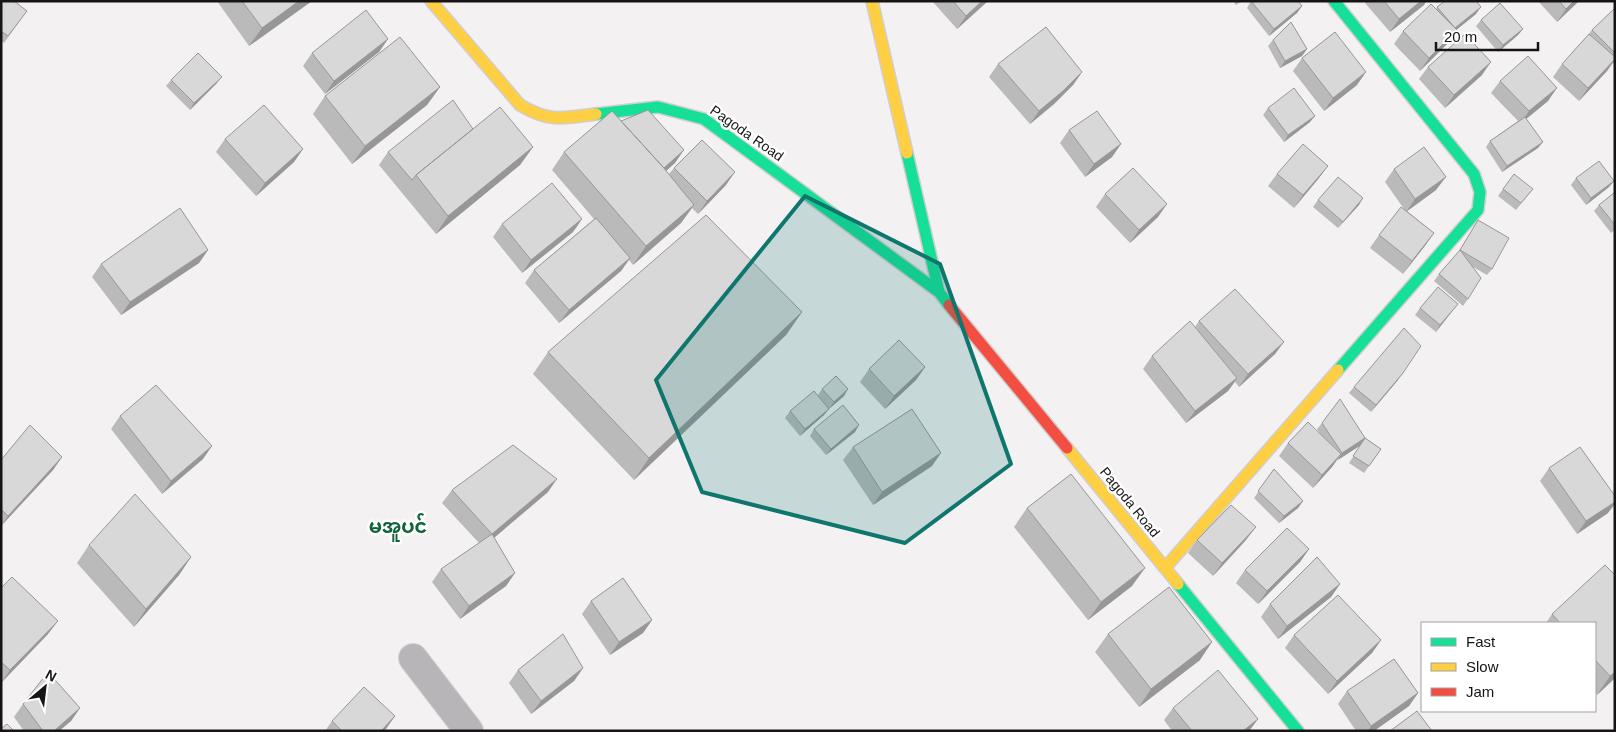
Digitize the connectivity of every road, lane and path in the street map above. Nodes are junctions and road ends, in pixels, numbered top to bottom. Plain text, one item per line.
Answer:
1 (431, 1) edge
2 (872, 1) edge
3 (1334, 1) edge
4 (939, 292) junction
5 (1165, 568) junction
6 (412, 658) dead end
7 (469, 731) edge
8 (1298, 731) edge

1 - 4 main road, Pagoda Road
2 - 4 main road, Pagoda Road
3 - 5 main road
4 - 5 main road, Pagoda Road
5 - 8 main road, Pagoda Road
6 - 7 street

